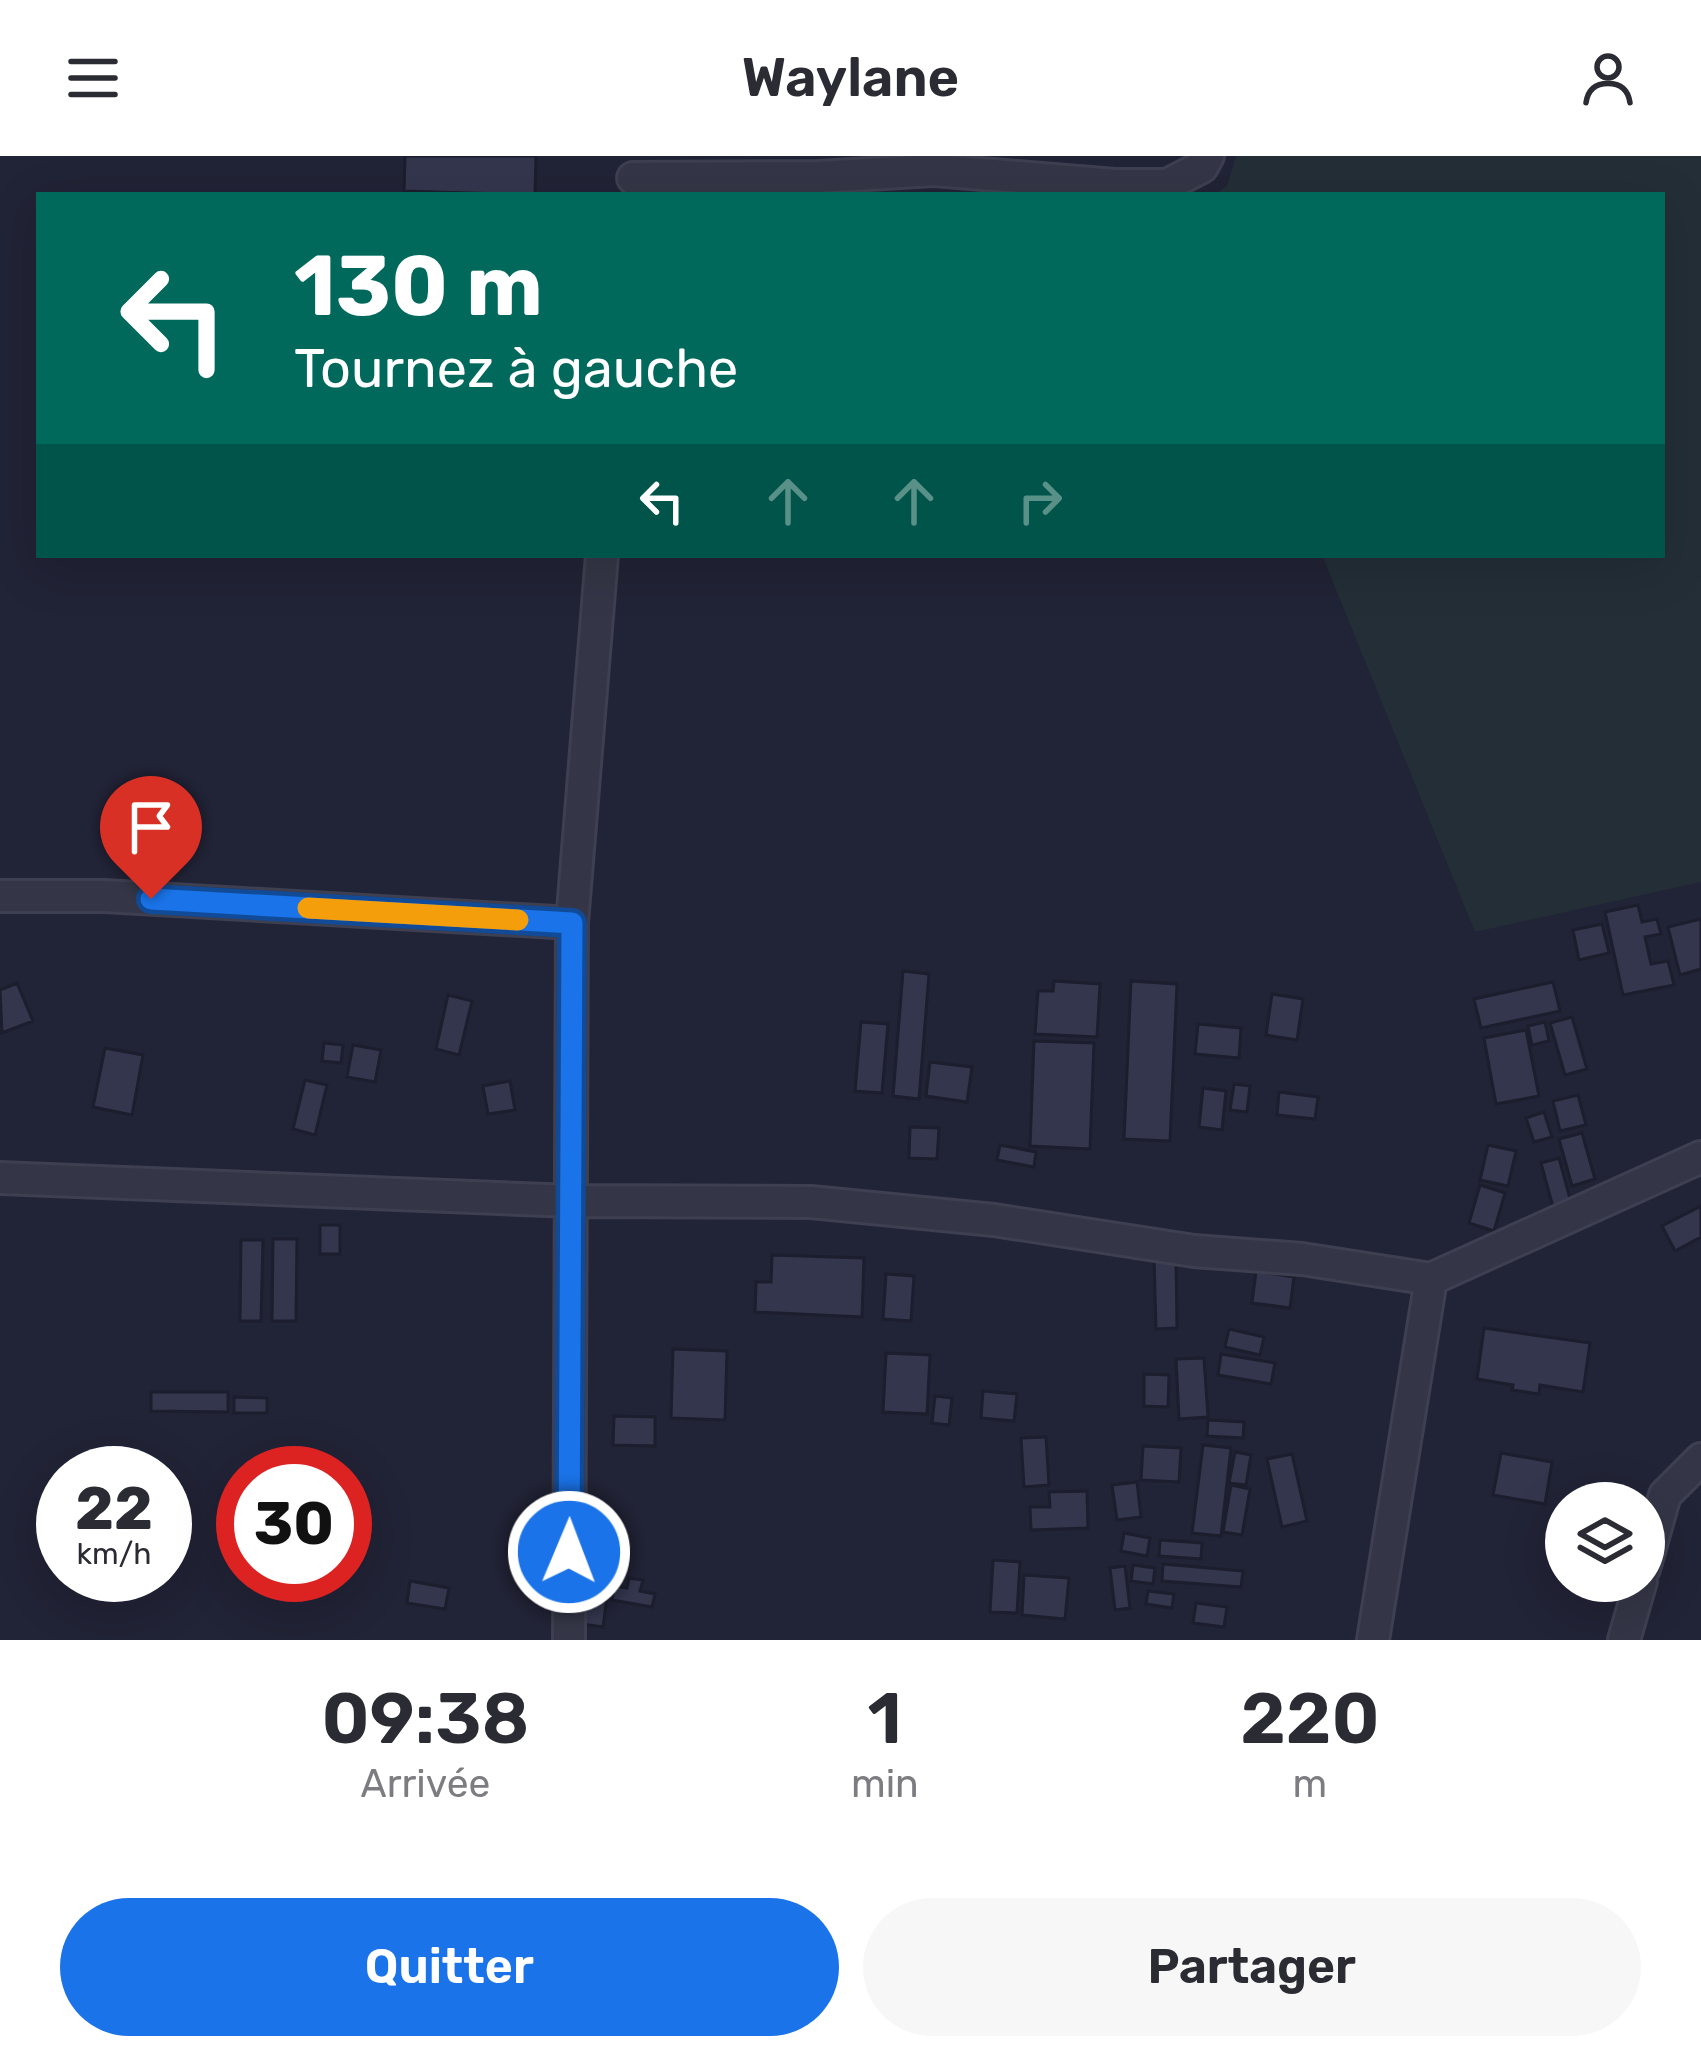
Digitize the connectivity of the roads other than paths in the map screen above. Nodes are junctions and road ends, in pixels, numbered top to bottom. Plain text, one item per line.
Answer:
1 (1208, 156) edge
2 (633, 176) edge
3 (602, 558) edge
4 (0, 896) edge
5 (572, 923) junction
6 (1701, 1157) edge
7 (0, 1178) edge
8 (572, 1201) junction
9 (1430, 1279) junction
10 (1701, 1459) edge
11 (1665, 1495) edge
12 (1635, 1602) edge
13 (568, 1640) edge
14 (1373, 1640) edge
15 (1624, 1640) edge

1 - 2 street
3 - 5 street
4 - 5 street
5 - 8 street
6 - 9 street
7 - 8 street
8 - 9 street
8 - 13 street
9 - 14 street
10 - 11 street
12 - 15 street

